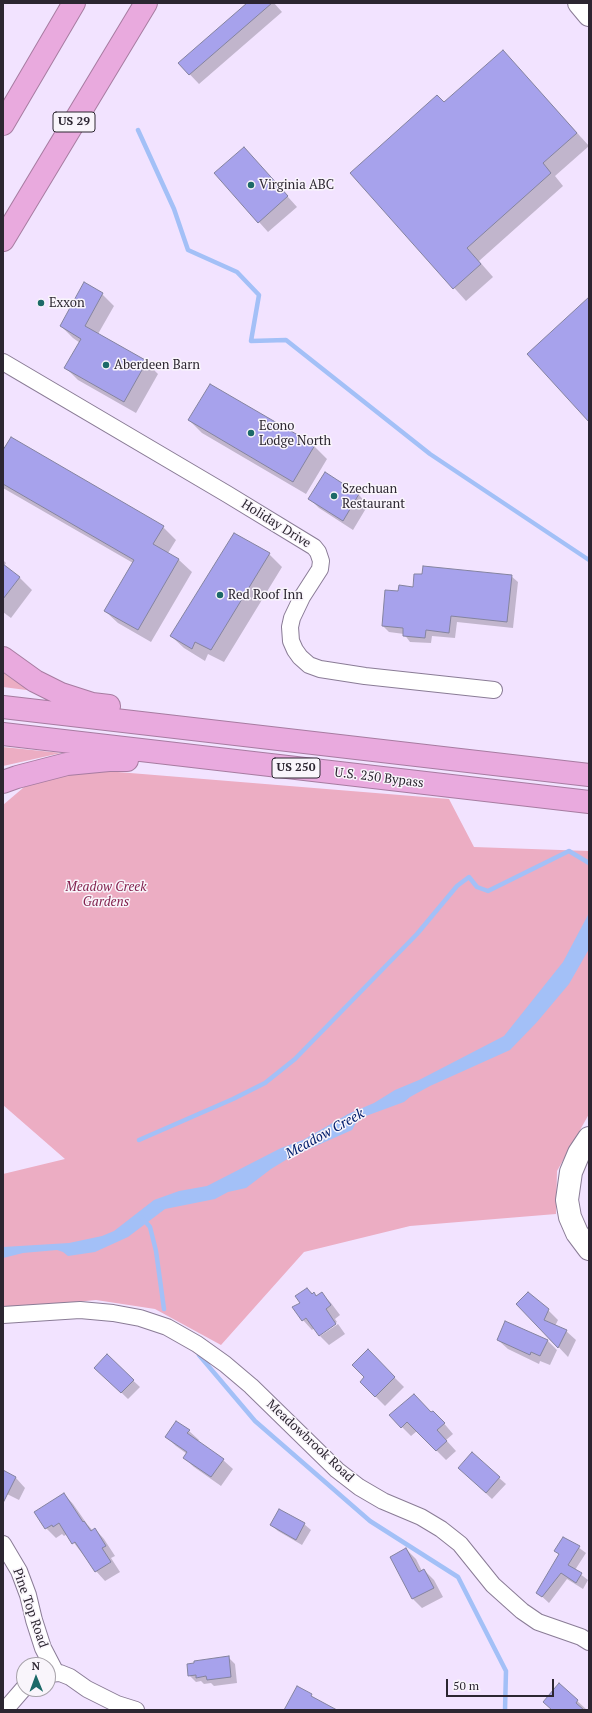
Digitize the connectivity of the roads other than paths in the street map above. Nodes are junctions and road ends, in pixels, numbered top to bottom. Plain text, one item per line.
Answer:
1 (74, 3) edge
2 (146, 3) edge
3 (579, 3) edge
4 (589, 15) edge
5 (3, 124) edge
6 (3, 240) edge
7 (3, 362) edge
8 (3, 658) edge
9 (494, 690) dead end
10 (3, 707) edge
11 (3, 734) edge
12 (288, 741) junction
13 (189, 756) junction
14 (589, 775) edge
15 (3, 782) edge
16 (589, 802) edge
17 (589, 1138) edge
18 (589, 1249) edge
19 (3, 1315) edge
20 (3, 1544) edge
21 (589, 1642) edge
22 (46, 1657) edge
23 (56, 1675) edge
24 (16, 1697) edge
25 (5, 1710) edge
26 (136, 1710) edge

1 - 5 highway
2 - 6 highway, US 29
3 - 4 street
7 - 9 street, Holiday Drive
8 - 12 highway
10 - 12 highway, U.S. 250 Bypass / US 250
11 - 13 highway, U.S. 250 Bypass / US 250
12 - 14 highway, U.S. 250 Bypass / US 250
13 - 15 highway
13 - 16 highway, U.S. 250 Bypass / US 250
17 - 18 street
19 - 21 street, Meadowbrook Road
20 - 22 street, Pine Top Road
23 - 26 street
24 - 25 street

